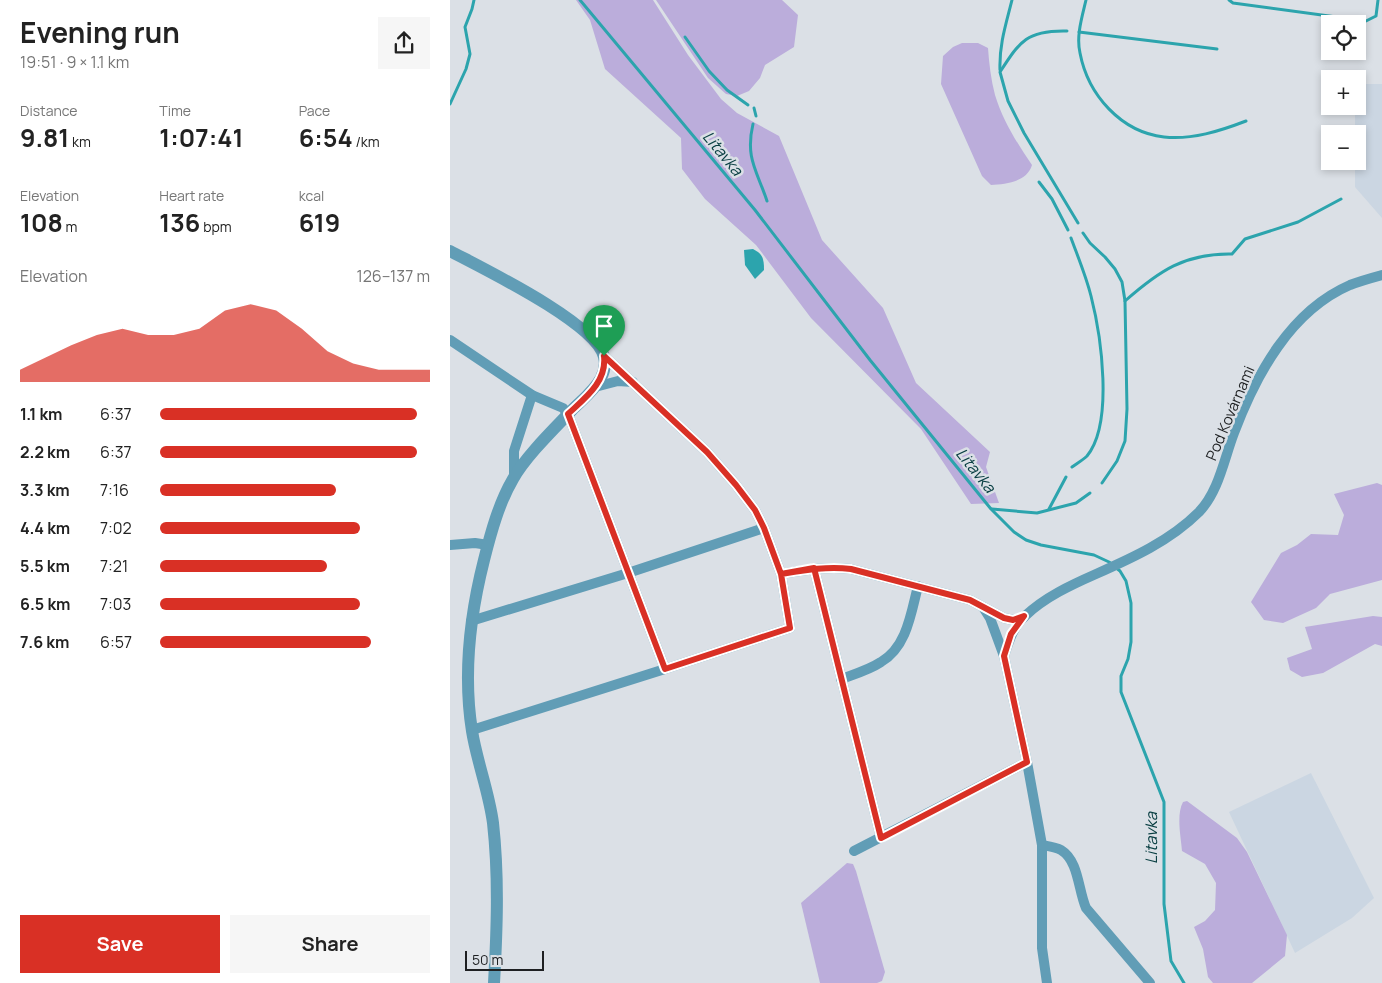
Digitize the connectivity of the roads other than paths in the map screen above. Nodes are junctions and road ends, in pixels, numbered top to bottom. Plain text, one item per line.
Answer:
1 (450, 251) edge
2 (1382, 275) edge
3 (450, 340) edge
4 (604, 356) junction
5 (632, 382) junction
6 (595, 388) junction
7 (532, 395) junction
8 (568, 414) junction
9 (514, 477) junction
10 (764, 528) junction
11 (450, 545) edge
12 (488, 545) junction
13 (814, 568) junction
14 (628, 573) junction
15 (781, 574) junction
16 (918, 586) junction
17 (983, 606) junction
18 (1024, 616) junction
19 (471, 621) junction
20 (1004, 656) junction
21 (665, 669) junction
22 (842, 679) junction
23 (472, 730) junction
24 (1027, 762) junction
25 (881, 838) junction
26 (1042, 845) junction
27 (854, 851) dead end
28 (494, 983) edge
29 (1047, 983) edge
30 (1150, 983) edge

1 - 4 street
2 - 18 street, Pod Kovárnami
3 - 7 street
4 - 5 street
4 - 6 street
5 - 6 street
5 - 10 street
6 - 8 street
7 - 8 street
7 - 9 street
8 - 9 street
8 - 14 street
9 - 12 street
10 - 14 street
10 - 15 street
11 - 12 street
12 - 19 street
13 - 15 street
13 - 16 street
13 - 22 street
14 - 19 street
14 - 21 street
15 - 21 street
16 - 17 street
16 - 22 street
17 - 18 street
17 - 20 street
18 - 20 street
19 - 23 street
20 - 24 street
21 - 23 street
22 - 25 street
23 - 28 street
24 - 25 street
24 - 26 street
25 - 27 street
26 - 29 street
26 - 30 street

